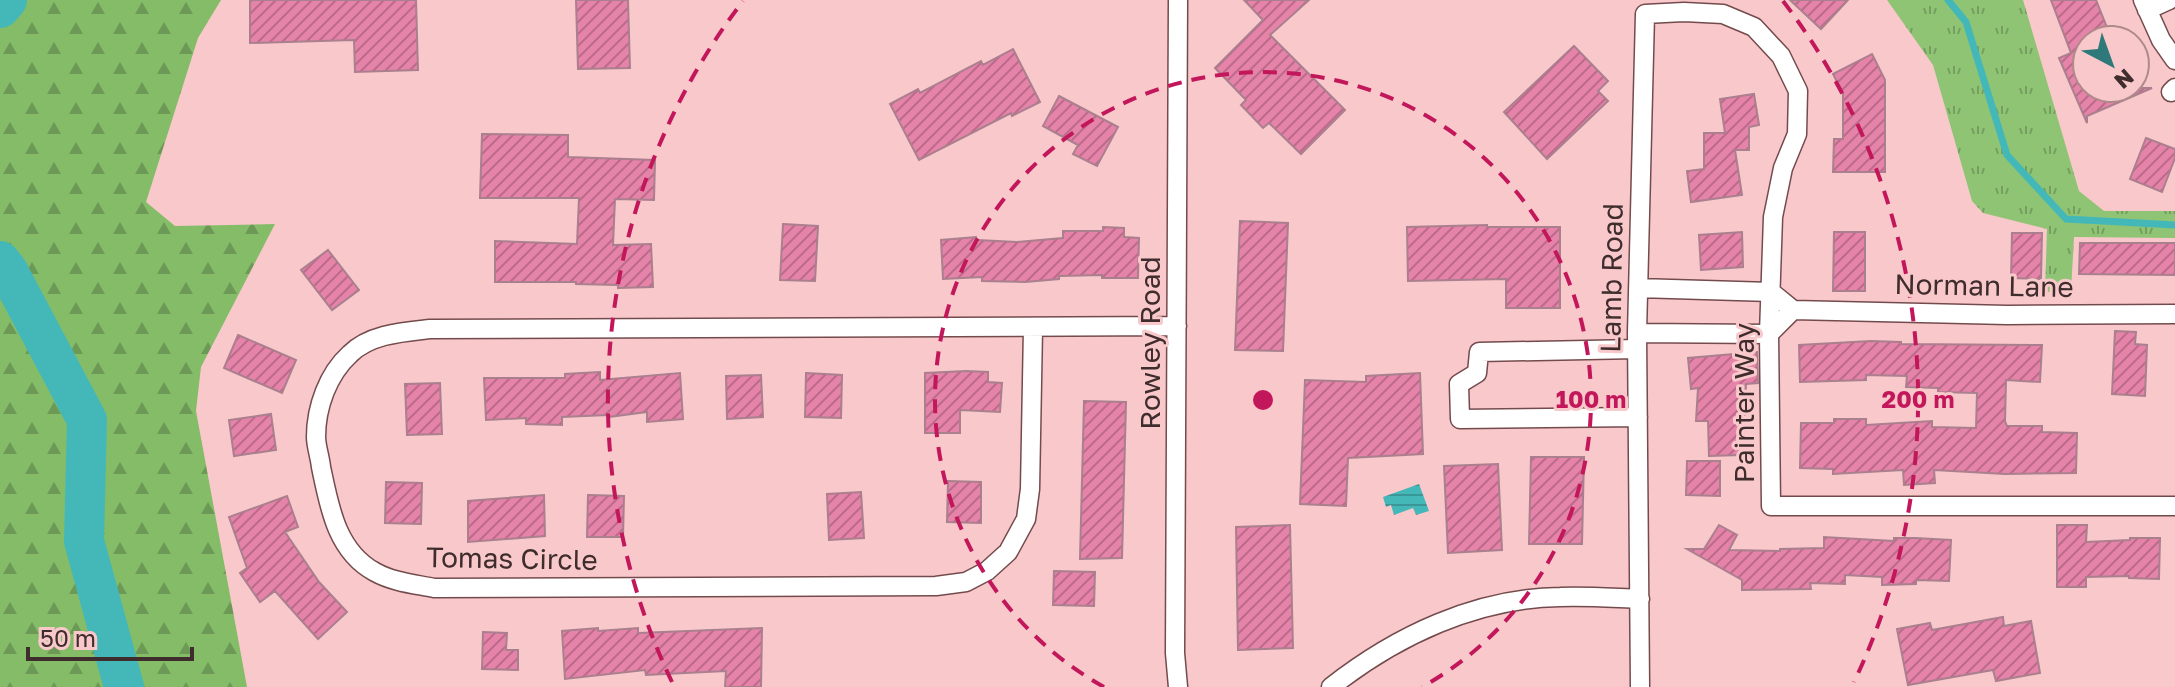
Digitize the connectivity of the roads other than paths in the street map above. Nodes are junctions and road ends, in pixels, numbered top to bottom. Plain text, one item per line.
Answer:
1 (1178, 0) edge
2 (2169, 0) edge
3 (2145, 5) edge
4 (1645, 14) joint
5 (2175, 60) edge
6 (1638, 288) junction
7 (1771, 292) junction
8 (1793, 310) junction
9 (2175, 314) edge
10 (1177, 326) junction
11 (1033, 328) junction
12 (1769, 334) junction
13 (1637, 341) junction
14 (1638, 417) junction
15 (2175, 506) edge
16 (1640, 599) junction
17 (1178, 687) edge
18 (1331, 687) edge
19 (1640, 687) edge

1 - 10 street, Rowley Road
2 - 3 street
3 - 5 street
4 - 6 street, Lamb Road
4 - 7 street, Painter Way
6 - 7 street
6 - 13 street, Lamb Road
7 - 8 street
7 - 12 street, Painter Way
8 - 9 street, Norman Lane
8 - 12 street
10 - 11 street, Tomas Circle
10 - 17 street, Rowley Road
11 - 11 street, Tomas Circle
12 - 13 street
12 - 15 street, Painter Way
13 - 14 street, Lamb Road
13 - 14 street
14 - 16 street, Lamb Road
16 - 18 street
16 - 19 street, Lamb Road

